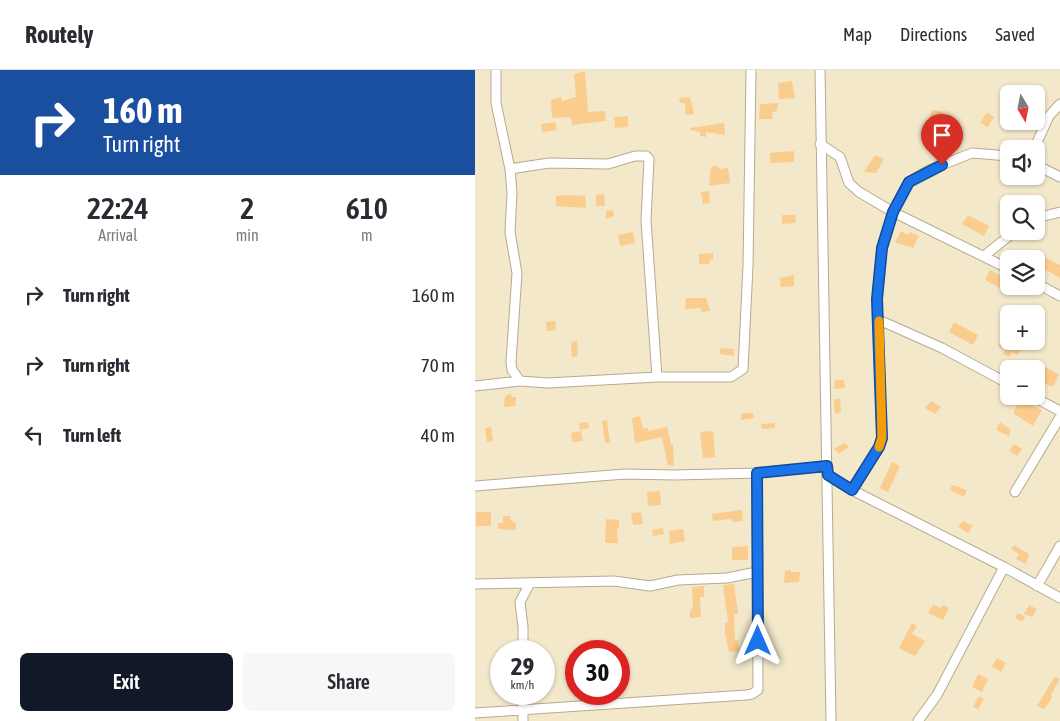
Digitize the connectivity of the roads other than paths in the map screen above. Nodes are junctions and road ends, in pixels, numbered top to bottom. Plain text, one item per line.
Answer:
1 (496, 70) edge
2 (751, 70) edge
3 (820, 70) edge
4 (1060, 104) edge
5 (1038, 140) edge
6 (820, 144) junction
7 (1000, 155) edge
8 (510, 169) junction
9 (1045, 169) edge
10 (1060, 177) edge
11 (893, 212) junction
12 (1060, 212) edge
13 (1045, 216) edge
14 (1004, 240) edge
15 (984, 256) junction
16 (1000, 264) edge
17 (1045, 288) edge
18 (1060, 296) edge
19 (879, 320) junction
20 (657, 377) junction
21 (1000, 379) edge
22 (520, 381) junction
23 (475, 386) edge
24 (1045, 403) edge
25 (1060, 411) edge
26 (1060, 417) edge
27 (827, 470) junction
28 (757, 473) junction
29 (475, 486) edge
30 (852, 490) junction
31 (1015, 492) dead end
32 (1060, 546) edge
33 (1004, 567) junction
34 (757, 572) junction
35 (530, 583) junction
36 (475, 584) edge
37 (1037, 586) junction
38 (1060, 598) edge
39 (523, 640) edge
40 (524, 705) edge
41 (524, 708) junction
42 (475, 713) edge
43 (523, 721) edge
44 (831, 721) edge
45 (918, 721) edge

1 - 8 street
2 - 20 street
3 - 6 street
4 - 5 street
6 - 11 street
6 - 27 street
7 - 11 street
8 - 20 street
8 - 22 street
9 - 10 street
11 - 15 street
11 - 19 street
12 - 13 street
14 - 15 street
15 - 16 street
17 - 18 street
19 - 21 street
19 - 30 street
20 - 22 street
22 - 23 street
24 - 25 street
26 - 31 street
27 - 28 street
27 - 30 street
27 - 44 street
28 - 29 street
28 - 34 street
30 - 33 street
32 - 37 street
33 - 37 street
33 - 45 street
34 - 35 street
34 - 41 street
35 - 36 street
35 - 39 street
37 - 38 street
40 - 41 street
41 - 42 street
41 - 43 street

